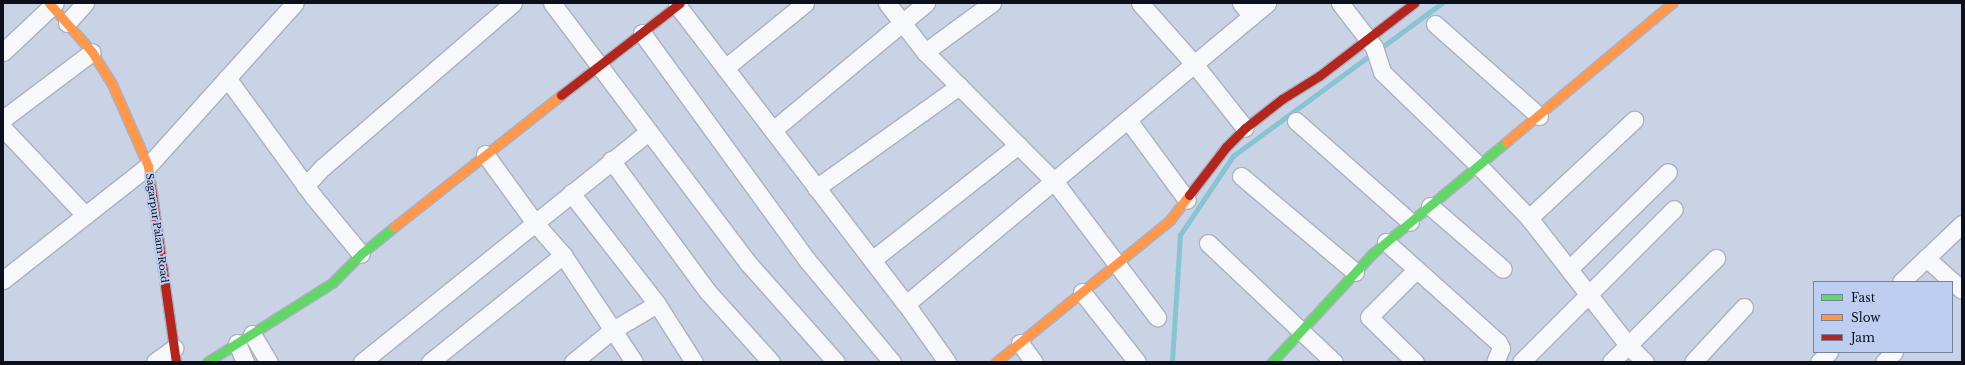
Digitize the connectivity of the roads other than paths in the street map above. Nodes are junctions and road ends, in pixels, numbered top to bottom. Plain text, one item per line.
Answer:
1 (85, 3) edge
2 (295, 3) edge
3 (513, 3) edge
4 (552, 3) edge
5 (805, 3) edge
6 (887, 3) edge
7 (926, 3) edge
8 (992, 3) edge
9 (1140, 3) edge
10 (1241, 3) edge
11 (1267, 3) edge
12 (1340, 3) edge
13 (1414, 3) edge
14 (1672, 3) edge
15 (52, 4) edge
16 (679, 4) edge
17 (1252, 16) junction
18 (902, 22) junction
19 (67, 23) junction
20 (1435, 24) dead end
21 (642, 33) junction
22 (1372, 43) junction
23 (3, 52) edge
24 (92, 52) junction
25 (925, 52) junction
26 (1195, 65) junction
27 (597, 66) junction
28 (725, 68) junction
29 (227, 78) junction
30 (958, 86) junction
31 (1539, 116) junction
32 (3, 119) edge
33 (1128, 120) junction
34 (1634, 120) dead end
35 (1296, 121) dead end
36 (3, 128) edge
37 (1245, 128) junction
38 (773, 130) junction
39 (648, 132) junction
40 (1018, 145) junction
41 (485, 154) junction
42 (611, 160) junction
43 (148, 166) junction
44 (1479, 166) junction
45 (1668, 172) dead end
46 (1241, 176) dead end
47 (1054, 181) junction
48 (305, 186) junction
49 (816, 188) junction
50 (571, 193) junction
51 (1187, 200) junction
52 (1430, 206) junction
53 (1674, 208) dead end
54 (85, 215) junction
55 (1529, 218) junction
56 (1410, 222) junction
57 (535, 223) junction
58 (1962, 224) edge
59 (1386, 242) junction
60 (1208, 243) dead end
61 (361, 254) junction
62 (562, 255) junction
63 (1716, 258) dead end
64 (1926, 258) junction
65 (872, 260) junction
66 (1115, 264) junction
67 (1503, 268) dead end
68 (1570, 268) junction
69 (1416, 270) junction
70 (1355, 272) junction
71 (3, 280) edge
72 (1902, 281) edge
73 (1949, 281) edge
74 (1082, 292) junction
75 (1591, 294) junction
76 (657, 304) junction
77 (906, 304) junction
78 (1744, 307) dead end
79 (1157, 317) dead end
80 (1302, 329) junction
81 (614, 330) junction
82 (252, 334) junction
83 (237, 343) junction
84 (1020, 343) junction
85 (1628, 345) junction
86 (1828, 353) edge
87 (1893, 353) edge
88 (175, 355) edge
89 (576, 361) edge
90 (155, 362) edge
91 (206, 362) edge
92 (245, 362) edge
93 (269, 362) edge
94 (362, 362) edge
95 (430, 362) edge
96 (634, 362) edge
97 (694, 362) edge
98 (771, 362) edge
99 (836, 362) edge
100 (892, 362) edge
101 (947, 362) edge
102 (996, 362) edge
103 (1034, 362) edge
104 (1137, 362) edge
105 (1272, 362) edge
106 (1334, 362) edge
107 (1415, 362) edge
108 (1496, 362) edge
109 (1521, 362) edge
110 (1611, 362) edge
111 (1645, 362) edge
112 (1693, 362) edge
113 (1819, 362) edge
114 (1884, 362) edge

1 - 19 street
2 - 29 street
3 - 48 street
4 - 27 street
5 - 28 street
6 - 18 street
7 - 18 street
8 - 25 street
9 - 26 street
10 - 17 street
11 - 17 street
12 - 22 street
13 - 22 street
14 - 31 street
15 - 19 street, Sagarpur Palam Road
15 - 23 street
16 - 21 street
16 - 28 street
17 - 26 street
18 - 25 street
18 - 38 street
19 - 24 street, Sagarpur Palam Road
20 - 31 street
21 - 27 street
21 - 100 street
22 - 37 street
22 - 44 street
24 - 32 street
24 - 43 street, Sagarpur Palam Road
25 - 30 street
26 - 33 street
26 - 37 street
27 - 39 street
27 - 41 street
28 - 38 street
29 - 43 street
29 - 48 street
30 - 40 street
30 - 49 street
31 - 44 street
33 - 47 street
33 - 51 street
34 - 55 street
35 - 56 street
36 - 54 street
37 - 51 street
38 - 49 street
39 - 42 street
39 - 99 street
40 - 47 street
40 - 65 street
41 - 57 street
41 - 61 street
42 - 50 street
42 - 98 street
43 - 54 street
43 - 88 street, Sagarpur Palam Road
44 - 52 street
44 - 55 street
45 - 68 street
46 - 70 street
47 - 66 street
47 - 77 street
48 - 61 street
49 - 65 street
50 - 57 street
50 - 76 street
51 - 66 street
52 - 56 street
52 - 67 street
53 - 75 street
54 - 71 street
55 - 68 street
56 - 59 street
57 - 62 street
57 - 94 street
58 - 64 street
59 - 69 street
59 - 70 street
60 - 80 street
61 - 82 street
62 - 81 street
62 - 95 street
63 - 85 street
64 - 72 street
64 - 73 street
65 - 77 street
66 - 74 street
66 - 79 street
68 - 75 street
69 - 107 street
69 - 108 street
70 - 80 street
74 - 84 street
74 - 104 street
75 - 85 street
75 - 109 street
76 - 81 street
76 - 97 street
77 - 101 street
78 - 112 street
80 - 105 street
80 - 106 street
81 - 89 street
81 - 96 street
82 - 83 street
82 - 93 street
83 - 91 street
83 - 92 street
84 - 102 street
84 - 103 street
85 - 110 street
85 - 111 street
86 - 113 street
87 - 114 street
88 - 90 street

